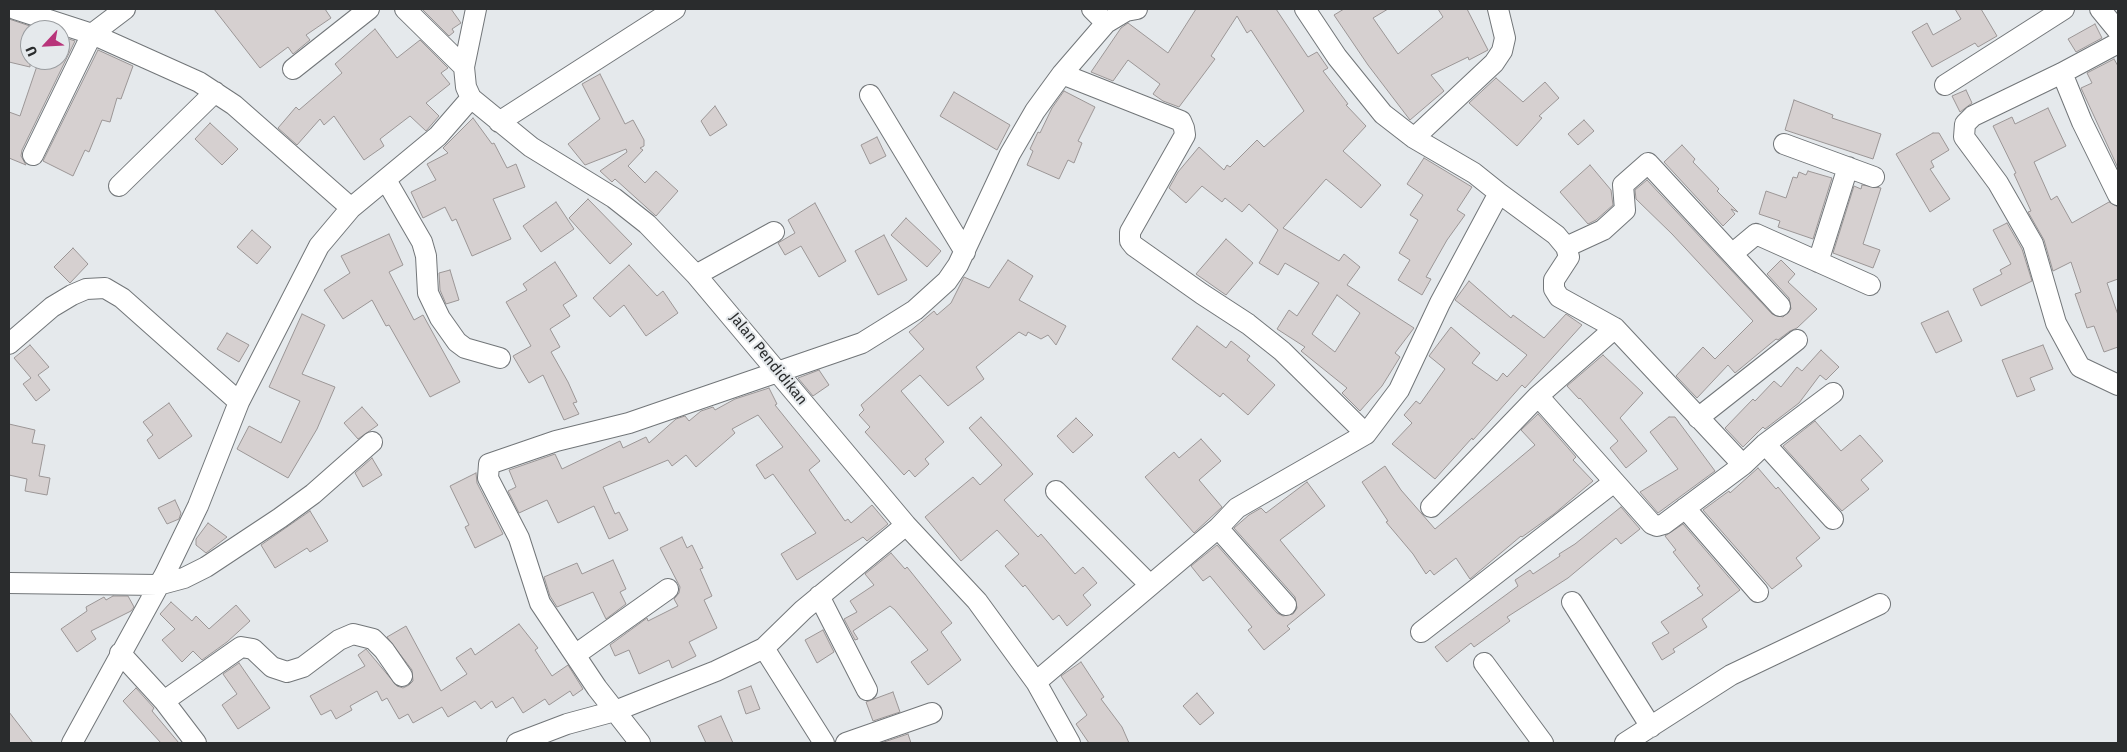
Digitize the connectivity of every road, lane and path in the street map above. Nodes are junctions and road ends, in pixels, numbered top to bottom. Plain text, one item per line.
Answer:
1 (15, 9) edge
2 (125, 9) edge
3 (369, 9) edge
4 (405, 9) edge
5 (476, 9) edge
6 (675, 9) edge
7 (1092, 9) edge
8 (1136, 9) edge
9 (1305, 9) edge
10 (1498, 9) edge
11 (2064, 9) edge
12 (2100, 9) edge
13 (1106, 23) junction
14 (2118, 31) edge
15 (92, 34) junction
16 (2118, 43) edge
17 (464, 67) junction
18 (292, 69) dead end
19 (2062, 73) junction
20 (1062, 74) junction
21 (1945, 85) dead end
22 (215, 92) junction
23 (870, 95) dead end
24 (471, 98) junction
25 (499, 122) junction
26 (1414, 138) junction
27 (1784, 144) dead end
28 (34, 155) dead end
29 (1848, 167) junction
30 (1874, 177) dead end
31 (386, 180) junction
32 (119, 186) dead end
33 (1499, 193) junction
34 (2118, 195) edge
35 (351, 208) junction
36 (774, 232) dead end
37 (1566, 247) junction
38 (966, 252) junction
39 (1732, 254) junction
40 (1818, 262) junction
41 (696, 275) junction
42 (1870, 284) dead end
43 (1780, 306) dead end
44 (1615, 328) junction
45 (1798, 340) dead end
46 (9, 344) edge
47 (500, 358) dead end
48 (777, 371) junction
49 (2118, 385) edge
50 (1833, 393) dead end
51 (1538, 396) junction
52 (239, 402) junction
53 (1698, 418) junction
54 (1366, 434) junction
55 (372, 442) dead end
56 (1765, 444) junction
57 (1743, 465) junction
58 (1614, 482) junction
59 (1056, 491) dead end
60 (1431, 507) dead end
61 (1685, 508) junction
62 (1833, 519) dead end
63 (906, 525) junction
64 (1218, 528) junction
65 (9, 583) edge
66 (1149, 584) junction
67 (158, 585) junction
68 (668, 589) dead end
69 (1758, 592) dead end
70 (819, 596) junction
71 (1572, 602) dead end
72 (1880, 604) dead end
73 (1286, 605) dead end
74 (1421, 632) dead end
75 (764, 648) junction
76 (120, 653) junction
77 (575, 656) junction
78 (1484, 663) dead end
79 (402, 676) dead end
80 (1036, 682) junction
81 (867, 690) dead end
82 (164, 701) junction
83 (615, 711) junction
84 (932, 713) dead end
85 (1651, 727) junction
86 (72, 743) edge
87 (196, 743) edge
88 (517, 743) edge
89 (640, 743) edge
90 (824, 743) edge
91 (846, 743) edge
92 (1070, 743) edge
93 (1543, 743) edge
94 (1626, 743) edge

1 - 15 street
2 - 15 street
3 - 18 street
4 - 17 street
5 - 17 street
6 - 25 street
7 - 13 street
8 - 13 street
9 - 26 street
10 - 26 street
11 - 21 street
12 - 14 street
13 - 20 street
15 - 22 street
15 - 28 street
16 - 19 street
17 - 24 street
19 - 34 street
19 - 49 street
20 - 38 street
20 - 54 street
22 - 32 street
22 - 35 street
23 - 38 street
24 - 25 street, Jalan Pendidikan
24 - 31 street
25 - 41 street, Jalan Pendidikan
26 - 33 street
27 - 29 street
29 - 30 street
29 - 40 street
31 - 35 street
31 - 47 street
33 - 37 street
33 - 54 street
35 - 52 street
36 - 41 street
37 - 39 street
37 - 44 street
38 - 48 street
39 - 40 street
39 - 43 street
40 - 42 street
41 - 48 street, Jalan Pendidikan
44 - 51 street
44 - 53 street
45 - 53 street
46 - 52 street
48 - 63 street, Jalan Pendidikan
48 - 77 street
50 - 56 street
51 - 58 street
51 - 60 street
52 - 67 street
53 - 57 street
54 - 64 street
55 - 67 street
56 - 57 street
56 - 62 street
57 - 61 street
58 - 61 street
58 - 74 street
59 - 66 street
61 - 69 street
63 - 70 street
63 - 80 street, Jalan Pendidikan
64 - 66 street
64 - 73 street
65 - 67 street
66 - 80 street
67 - 76 street
68 - 77 street
70 - 75 street
70 - 81 street
71 - 85 street
72 - 85 street
75 - 83 street
75 - 90 street
76 - 82 street
76 - 86 street
77 - 83 street
78 - 93 street
79 - 82 street
80 - 92 street, Jalan Pendidikan
82 - 87 street
83 - 88 street
83 - 89 street
84 - 91 street
85 - 94 street

